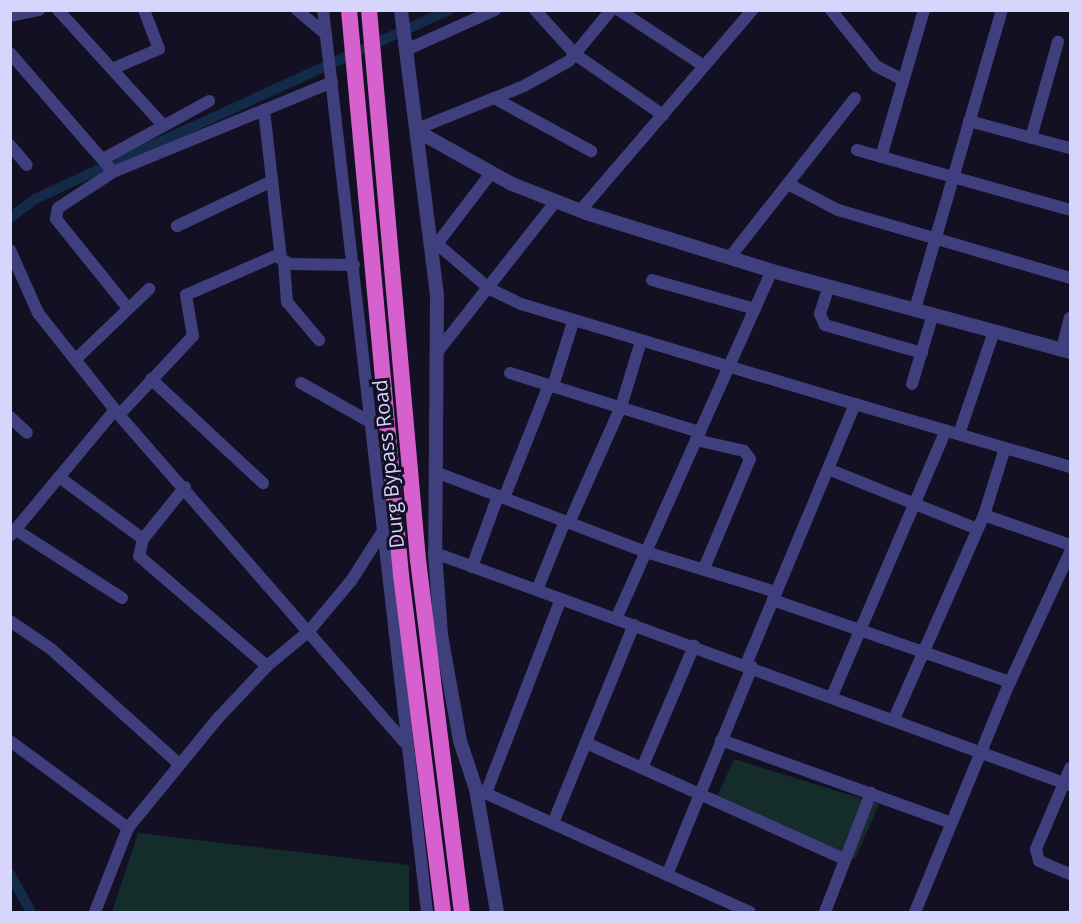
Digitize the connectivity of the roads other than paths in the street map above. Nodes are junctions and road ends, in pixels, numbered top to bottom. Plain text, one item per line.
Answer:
1 (39, 10) edge
2 (58, 10) edge
3 (144, 10) edge
4 (297, 10) edge
5 (323, 10) edge
6 (349, 10) edge
7 (401, 10) edge
8 (495, 10) edge
9 (535, 10) edge
10 (611, 10) edge
11 (619, 10) edge
12 (752, 10) edge
13 (831, 10) edge
14 (915, 10) edge
15 (924, 10) edge
16 (1002, 10) edge
17 (11, 16) edge
18 (369, 16) edge
19 (920, 23) junction
20 (326, 34) junction
21 (1058, 42) dead end
22 (406, 50) junction
23 (10, 53) edge
24 (576, 55) junction
25 (704, 66) junction
26 (112, 69) junction
27 (903, 80) junction
28 (332, 82) junction
29 (494, 98) junction
30 (855, 98) dead end
31 (209, 102) dead end
32 (264, 110) junction
33 (663, 115) junction
34 (969, 121) junction
35 (162, 124) junction
36 (417, 130) junction
37 (1031, 138) junction
38 (10, 145) edge
39 (1071, 148) edge
40 (857, 150) dead end
41 (591, 151) dead end
42 (881, 157) junction
43 (103, 159) junction
44 (27, 165) dead end
45 (114, 172) junction
46 (491, 173) junction
47 (952, 176) junction
48 (272, 181) junction
49 (788, 183) junction
50 (556, 201) junction
51 (1071, 210) edge
52 (580, 211) junction
53 (177, 226) dead end
54 (935, 238) junction
55 (433, 241) junction
56 (10, 250) edge
57 (730, 257) junction
58 (282, 258) junction
59 (354, 265) junction
60 (772, 271) junction
61 (1071, 278) edge
62 (652, 280) dead end
63 (830, 286) junction
64 (149, 289) dead end
65 (490, 290) junction
66 (127, 307) junction
67 (755, 309) junction
68 (915, 309) junction
69 (933, 314) junction
70 (1071, 318) edge
71 (573, 322) junction
72 (994, 331) junction
73 (319, 340) dead end
74 (641, 341) junction
75 (1066, 350) edge
76 (438, 351) junction
77 (922, 353) junction
78 (75, 360) junction
79 (730, 366) junction
80 (510, 373) dead end
81 (151, 379) junction
82 (301, 382) dead end
83 (912, 384) dead end
84 (551, 386) junction
85 (855, 404) junction
86 (621, 407) junction
87 (117, 413) junction
88 (10, 417) edge
89 (372, 423) junction
90 (946, 430) junction
91 (27, 433) dead end
92 (959, 434) junction
93 (698, 436) junction
94 (1005, 448) junction
95 (1071, 467) edge
96 (828, 469) junction
97 (438, 473) junction
98 (59, 477) junction
99 (263, 483) dead end
100 (185, 487) junction
101 (501, 497) junction
102 (915, 504) junction
103 (984, 515) junction
104 (567, 522) junction
105 (977, 529) junction
106 (383, 531) junction
107 (13, 533) edge
108 (143, 539) junction
109 (1071, 545) edge
110 (646, 552) junction
111 (1071, 552) edge
112 (435, 554) junction
113 (705, 566) junction
114 (472, 567) junction
115 (537, 590) junction
116 (775, 596) junction
117 (122, 598) dead end
118 (561, 599) junction
119 (616, 619) junction
120 (10, 621) edge
121 (634, 625) junction
122 (861, 630) junction
123 (309, 631) junction
124 (694, 646) junction
125 (921, 653) junction
126 (749, 665) junction
127 (267, 666) junction
128 (1010, 682) junction
129 (832, 696) junction
130 (894, 718) junction
131 (721, 740) junction
132 (10, 741) edge
133 (586, 742) junction
134 (406, 744) junction
135 (983, 751) junction
136 (179, 764) junction
137 (642, 768) junction
138 (1071, 768) edge
139 (1067, 784) edge
140 (482, 791) junction
141 (871, 793) junction
142 (698, 794) junction
143 (553, 823) junction
144 (952, 823) junction
145 (129, 828) junction
146 (844, 859) junction
147 (1071, 874) edge
148 (667, 875) junction
149 (919, 911) edge
150 (95, 912) edge
151 (427, 912) edge
152 (442, 912) edge
153 (462, 912) edge
154 (497, 912) edge
155 (750, 912) edge
156 (825, 912) edge

1 - 17 street
2 - 26 street
3 - 26 street
4 - 20 street
5 - 20 street
6 - 152 highway, Durg Bypass Road
7 - 22 street
8 - 22 street
9 - 24 street
10 - 24 street
11 - 25 street
12 - 25 street
13 - 27 street
14 - 19 street
15 - 19 street
16 - 34 street
18 - 153 highway, Durg Bypass Road
19 - 27 street
20 - 28 street
21 - 37 street
22 - 36 street
23 - 43 street
24 - 29 street
24 - 33 street
25 - 33 street
26 - 35 street
27 - 42 street
28 - 32 street
28 - 59 street
29 - 36 street
29 - 41 street
30 - 49 street
31 - 35 street
32 - 45 street
32 - 48 street
33 - 52 street
34 - 37 street
34 - 47 street
35 - 43 street
36 - 46 street
36 - 55 street
37 - 39 street
38 - 44 street
40 - 42 street
42 - 47 street
43 - 45 street
45 - 66 street
46 - 50 street
46 - 55 street
47 - 51 street
47 - 54 street
48 - 53 street
48 - 58 street
49 - 54 street
49 - 57 street
50 - 52 street
50 - 65 street
52 - 57 street
54 - 61 street
54 - 68 street
55 - 65 street
55 - 76 street
56 - 78 street
57 - 60 street
58 - 59 street
58 - 73 street
58 - 81 street
59 - 89 street
60 - 63 street
60 - 67 street
62 - 67 street
63 - 68 street
63 - 77 street
64 - 66 street
65 - 71 street
65 - 76 street
66 - 78 street
67 - 79 street
68 - 69 street
69 - 72 street
69 - 77 street
70 - 75 street
71 - 74 street
71 - 84 street
72 - 75 street
72 - 92 street
74 - 79 street
74 - 86 street
76 - 97 street
77 - 83 street
78 - 87 street
79 - 85 street
79 - 93 street
80 - 84 street
81 - 87 street
81 - 99 street
82 - 89 street
84 - 86 street
84 - 101 street
85 - 90 street
85 - 96 street
86 - 93 street
86 - 104 street
87 - 98 street
87 - 100 street
88 - 91 street
89 - 106 street
90 - 92 street
90 - 102 street
92 - 94 street
93 - 110 street
93 - 113 street
94 - 95 street
94 - 103 street
96 - 102 street
96 - 116 street
97 - 101 street
97 - 112 street
98 - 107 street
98 - 108 street
100 - 108 street
100 - 123 street
101 - 104 street
101 - 114 street
102 - 105 street
102 - 122 street
103 - 105 street
103 - 109 street
104 - 110 street
104 - 115 street
105 - 125 street
106 - 123 street
106 - 134 street
107 - 117 street
108 - 127 street
110 - 113 street
110 - 119 street
111 - 128 street
112 - 114 street
112 - 140 street
113 - 116 street
114 - 115 street
115 - 118 street
116 - 122 street
116 - 126 street
118 - 119 street
118 - 140 street
119 - 121 street
120 - 136 street
121 - 124 street
121 - 133 street
122 - 125 street
122 - 129 street
123 - 127 street
123 - 134 street
124 - 126 street
124 - 137 street
125 - 128 street
125 - 130 street
126 - 129 street
126 - 131 street
127 - 136 street
128 - 135 street
129 - 130 street
130 - 135 street
131 - 141 street
131 - 142 street
132 - 145 street
133 - 137 street
133 - 143 street
134 - 151 street
135 - 139 street
135 - 144 street
136 - 145 street
137 - 142 street
138 - 139 street
139 - 147 street
140 - 143 street
140 - 154 street
141 - 144 street
141 - 146 street
142 - 146 street
142 - 148 street
143 - 148 street
144 - 149 street
145 - 150 street
146 - 156 street
148 - 155 street

